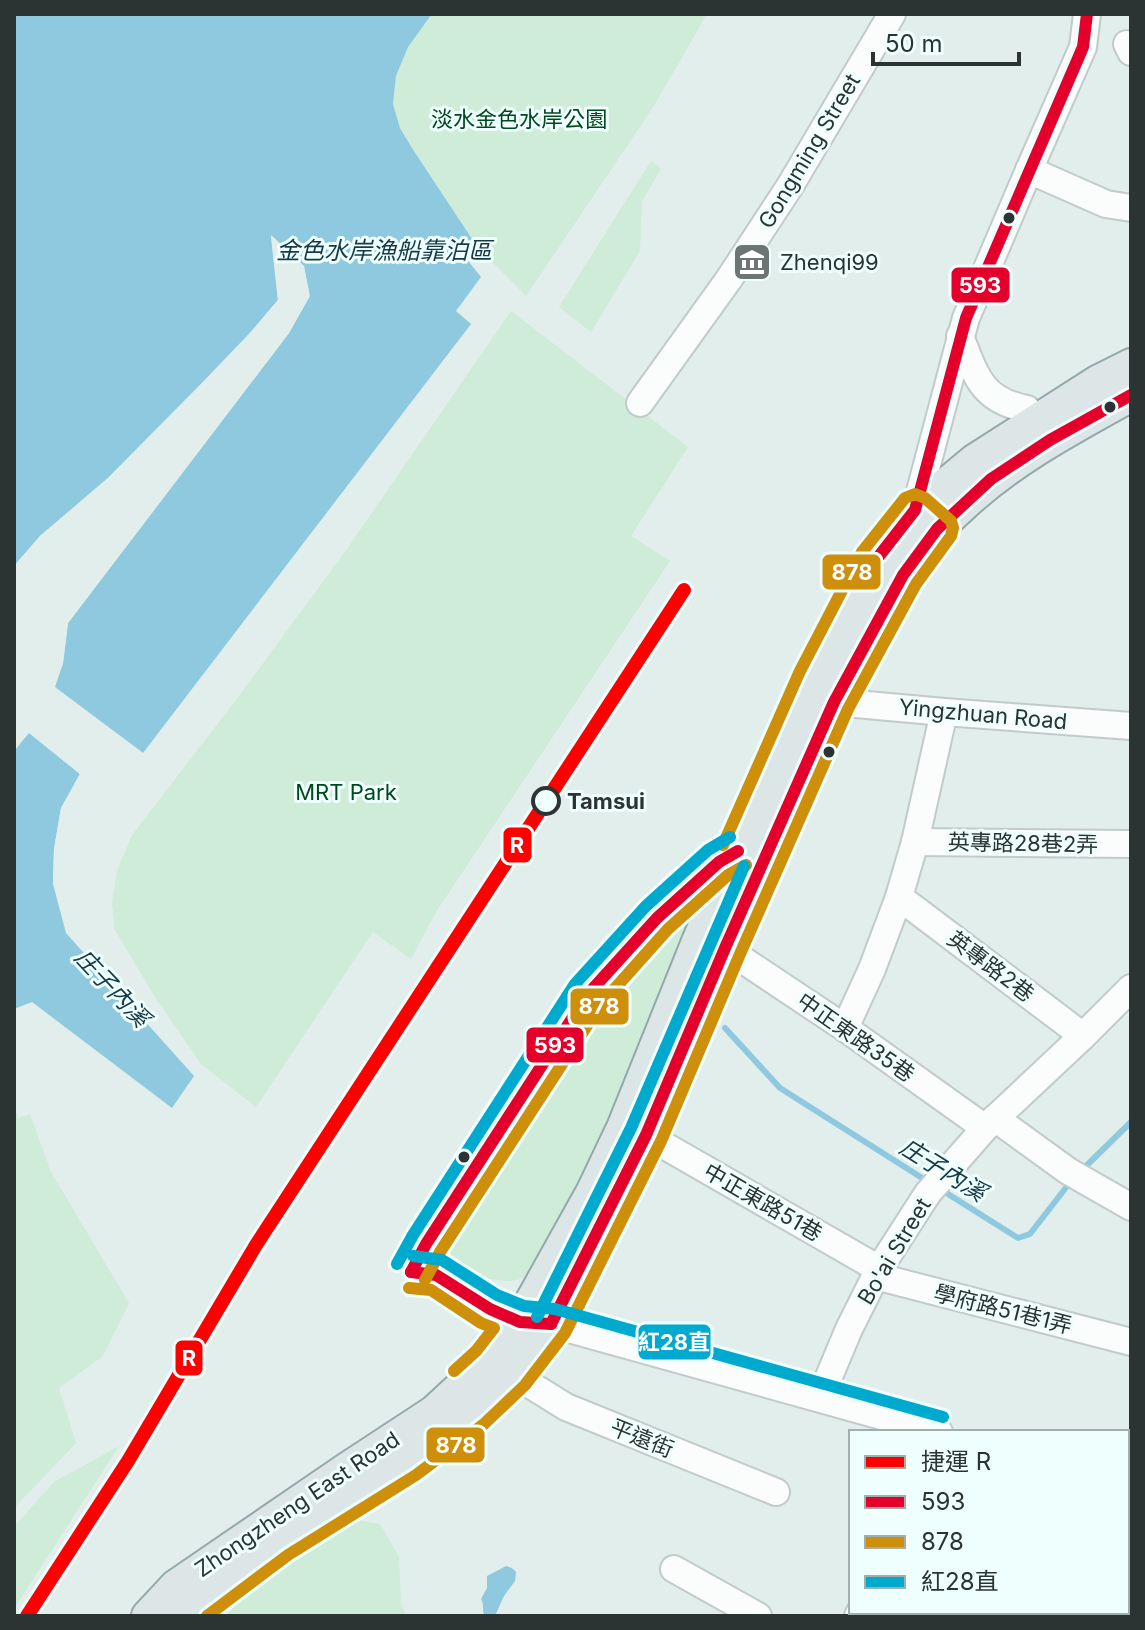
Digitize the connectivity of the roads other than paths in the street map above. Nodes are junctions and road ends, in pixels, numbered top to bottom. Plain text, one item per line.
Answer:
1 (892, 14) edge
2 (1087, 14) edge
3 (1029, 170) junction
4 (1131, 208) edge
5 (960, 336) junction
6 (1131, 365) edge
7 (1131, 395) edge
8 (640, 403) dead end
9 (1037, 421) junction
10 (926, 519) junction
11 (834, 702) junction
12 (944, 712) junction
13 (1131, 726) edge
14 (915, 842) junction
15 (1131, 844) edge
16 (899, 897) junction
17 (725, 948) junction
18 (1131, 988) edge
19 (845, 1028) junction
20 (1083, 1036) junction
21 (990, 1123) junction
22 (646, 1135) junction
23 (1131, 1207) edge
24 (877, 1272) junction
25 (535, 1323) junction
26 (1131, 1342) edge
27 (500, 1368) junction
28 (820, 1398) junction
29 (930, 1430) edge
30 (776, 1492) dead end
31 (674, 1569) dead end
32 (148, 1616) edge
33 (184, 1616) edge
34 (758, 1616) edge

1 - 8 street, Gongming Street
2 - 3 street
3 - 4 street
3 - 5 street
5 - 9 street
5 - 10 street
6 - 9 main road
7 - 10 main road
9 - 10 main road
10 - 11 main road, Zhongzheng East Road
10 - 25 main road, Zhongzheng East Road
11 - 12 street, Yingzhuan Road
11 - 17 main road, Zhongzheng East Road
12 - 13 street, Yingzhuan Road
12 - 14 street
14 - 15 street, 英專路28巷2弄
14 - 16 street
16 - 19 street
16 - 20 street, 英專路2巷
17 - 19 street, 中正東路35巷
17 - 22 main road, Zhongzheng East Road
18 - 20 street, Bo'ai Street
19 - 21 street, 中正東路35巷
20 - 21 street, Bo'ai Street
21 - 23 street, 中正東路35巷
21 - 24 street, Bo'ai Street
22 - 24 street, 中正東路51巷
22 - 25 main road, Zhongzheng East Road
24 - 26 street, 學府路51巷1弄
24 - 28 street, Bo'ai Street
25 - 27 main road, Zhongzheng East Road
25 - 28 street
27 - 30 street, 平遠街
27 - 32 main road, Zhongzheng East Road
27 - 33 main road, Zhongzheng East Road
28 - 29 street
31 - 34 street

